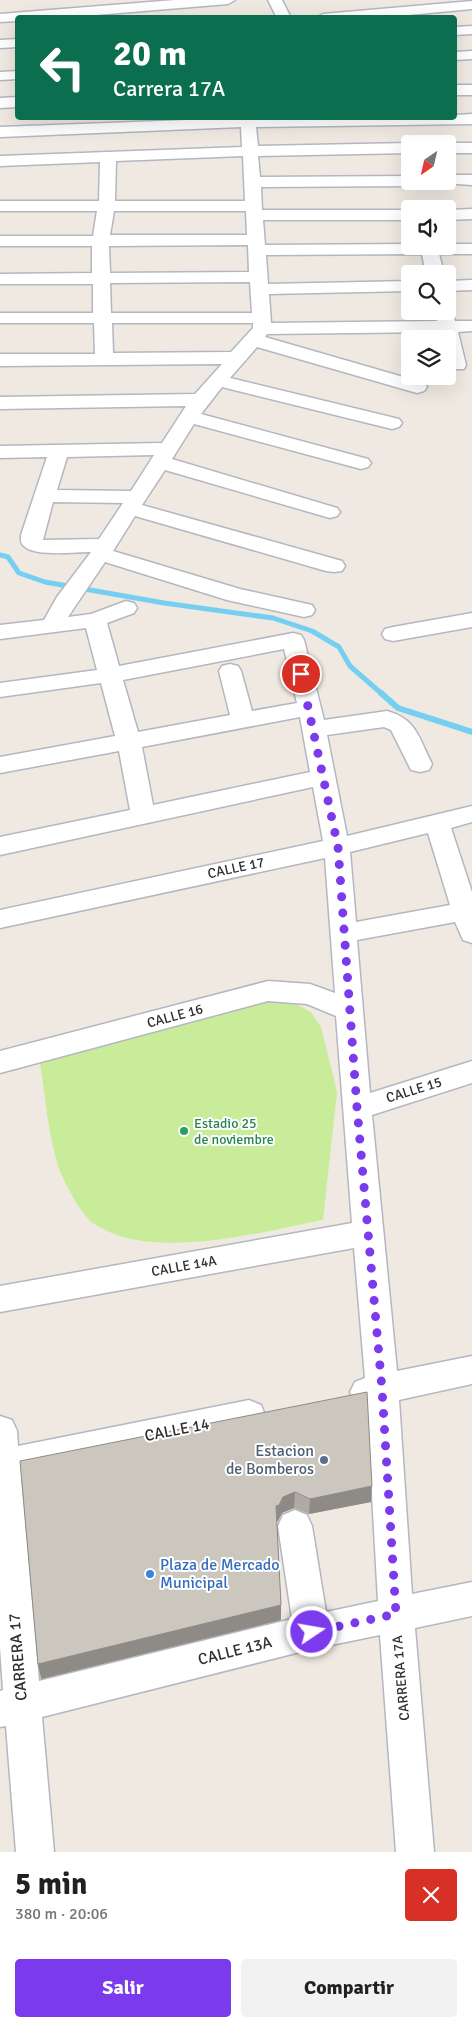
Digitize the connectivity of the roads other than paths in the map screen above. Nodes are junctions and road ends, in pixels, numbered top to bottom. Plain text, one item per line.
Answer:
1 (228, 0) edge
2 (275, 0) edge
3 (472, 5) edge
4 (128, 9) edge
5 (419, 9) edge
6 (43, 15) edge
7 (282, 15) edge
8 (355, 15) edge
9 (15, 17) edge
10 (0, 18) edge
11 (472, 30) edge
12 (457, 31) edge
13 (15, 43) edge
14 (0, 44) edge
15 (472, 55) edge
16 (457, 56) edge
17 (15, 75) edge
18 (0, 76) edge
19 (457, 90) edge
20 (472, 90) edge
21 (15, 102) edge
22 (0, 103) edge
23 (457, 118) edge
24 (472, 118) edge
25 (248, 120) edge
26 (400, 120) edge
27 (96, 122) edge
28 (0, 132) edge
29 (404, 135) edge
30 (401, 148) edge
31 (456, 148) edge
32 (472, 148) edge
33 (251, 151) junction
34 (103, 157) junction
35 (0, 161) edge
36 (456, 180) edge
37 (472, 180) edge
38 (401, 181) edge
39 (253, 182) junction
40 (0, 206) edge
41 (107, 206) junction
42 (255, 210) junction
43 (472, 214) edge
44 (401, 215) edge
45 (456, 215) edge
46 (0, 241) edge
47 (100, 241) junction
48 (257, 245) junction
49 (401, 248) edge
50 (456, 249) edge
51 (472, 249) edge
52 (0, 279) edge
53 (102, 279) junction
54 (260, 283) junction
55 (401, 286) edge
56 (456, 286) edge
57 (472, 286) edge
58 (102, 317) junction
59 (0, 318) edge
60 (427, 320) edge
61 (446, 320) edge
62 (450, 320) edge
63 (472, 326) edge
64 (259, 329) junction
65 (236, 358) junction
66 (104, 359) junction
67 (0, 360) edge
68 (401, 365) edge
69 (459, 365) edge
70 (350, 366) junction
71 (216, 380) junction
72 (417, 386) dead end
73 (200, 400) junction
74 (0, 403) edge
75 (189, 418) junction
76 (392, 423) dead end
77 (59, 451) junction
78 (0, 452) edge
79 (164, 456) junction
80 (361, 463) dead end
81 (46, 496) junction
82 (133, 503) junction
83 (330, 512) dead end
84 (103, 550) junction
85 (334, 566) dead end
86 (126, 608) dead end
87 (304, 610) dead end
88 (95, 620) junction
89 (472, 620) edge
90 (52, 625) junction
91 (0, 632) edge
92 (393, 634) dead end
93 (230, 671) dead end
94 (110, 675) junction
95 (0, 690) edge
96 (312, 719) junction
97 (243, 721) junction
98 (129, 742) junction
99 (420, 764) dead end
100 (0, 766) edge
101 (324, 777) junction
102 (472, 814) edge
103 (144, 816) junction
104 (437, 823) junction
105 (0, 846) edge
106 (338, 847) junction
107 (470, 918) edge
108 (0, 919) edge
109 (345, 933) junction
110 (350, 1010) junction
111 (0, 1062) edge
112 (472, 1072) edge
113 (357, 1108) junction
114 (368, 1233) junction
115 (0, 1299) edge
116 (472, 1370) edge
117 (382, 1389) junction
118 (334, 1399) edge
119 (275, 1410) edge
120 (1, 1454) edge
121 (295, 1526) dead end
122 (472, 1599) edge
123 (396, 1614) junction
124 (312, 1632) junction
125 (11, 1706) edge
126 (35, 1852) edge
127 (416, 1852) edge

1 - 4 street
2 - 7 street
3 - 5 street
4 - 6 street
5 - 8 street
9 - 10 street
11 - 12 street
13 - 14 street
15 - 16 street
17 - 18 street
19 - 20 street
21 - 22 street
23 - 24 street
25 - 27 street
25 - 33 street
26 - 29 street
27 - 28 street
27 - 34 street
30 - 33 street
31 - 32 street
33 - 34 street
33 - 39 street
34 - 35 street
34 - 41 street
36 - 37 street
38 - 39 street
39 - 42 street
40 - 41 street
41 - 42 street
41 - 47 street
42 - 44 street
42 - 48 street
43 - 45 street
46 - 47 street
47 - 48 street
47 - 53 street
48 - 49 street
48 - 54 street
50 - 51 street
52 - 53 street
53 - 54 street
53 - 58 street
54 - 55 street
54 - 64 street
56 - 57 street
58 - 59 street
58 - 64 street
58 - 66 street
60 - 64 street
61 - 69 street
62 - 63 street
64 - 65 street
64 - 70 street
65 - 66 street
65 - 71 street
66 - 67 street
68 - 70 street
70 - 72 street
71 - 73 street
71 - 76 street
73 - 74 street
73 - 75 street
75 - 79 street
75 - 80 street
77 - 78 street
77 - 79 street
77 - 81 street
79 - 82 street
79 - 83 street
81 - 82 street
81 - 84 street
82 - 84 street
82 - 85 street
84 - 87 street
84 - 90 street
86 - 88 street
88 - 90 street
88 - 94 street
89 - 92 street
90 - 91 street
93 - 97 street
94 - 95 street
94 - 96 street, CARRERA 17A
94 - 98 street
96 - 97 street
96 - 99 street
96 - 101 street, CARRERA 17A
97 - 98 street
98 - 100 street
98 - 103 street
101 - 103 street
101 - 106 street, CARRERA 17A
102 - 104 street, CALLE 17
103 - 105 street
104 - 106 street, CALLE 17
104 - 107 street
106 - 108 street, CALLE 17
106 - 109 street, CARRERA 17A
107 - 109 street
109 - 110 street, CARRERA 17A
110 - 111 street, CALLE 16
110 - 113 street, CARRERA 17A
112 - 113 street, CALLE 15
113 - 114 street, CARRERA 17A
114 - 115 street, CALLE 14A
114 - 117 street, CARRERA 17A
116 - 117 street
117 - 118 street
117 - 123 street, CARRERA 17A
119 - 120 street, CALLE 14
120 - 125 street, CARRERA 17
121 - 124 street
122 - 123 street, CALLE 13A
123 - 124 street, CALLE 13A
123 - 127 street, CARRERA 17A
124 - 125 street, CALLE 13A
125 - 126 street, CARRERA 17

